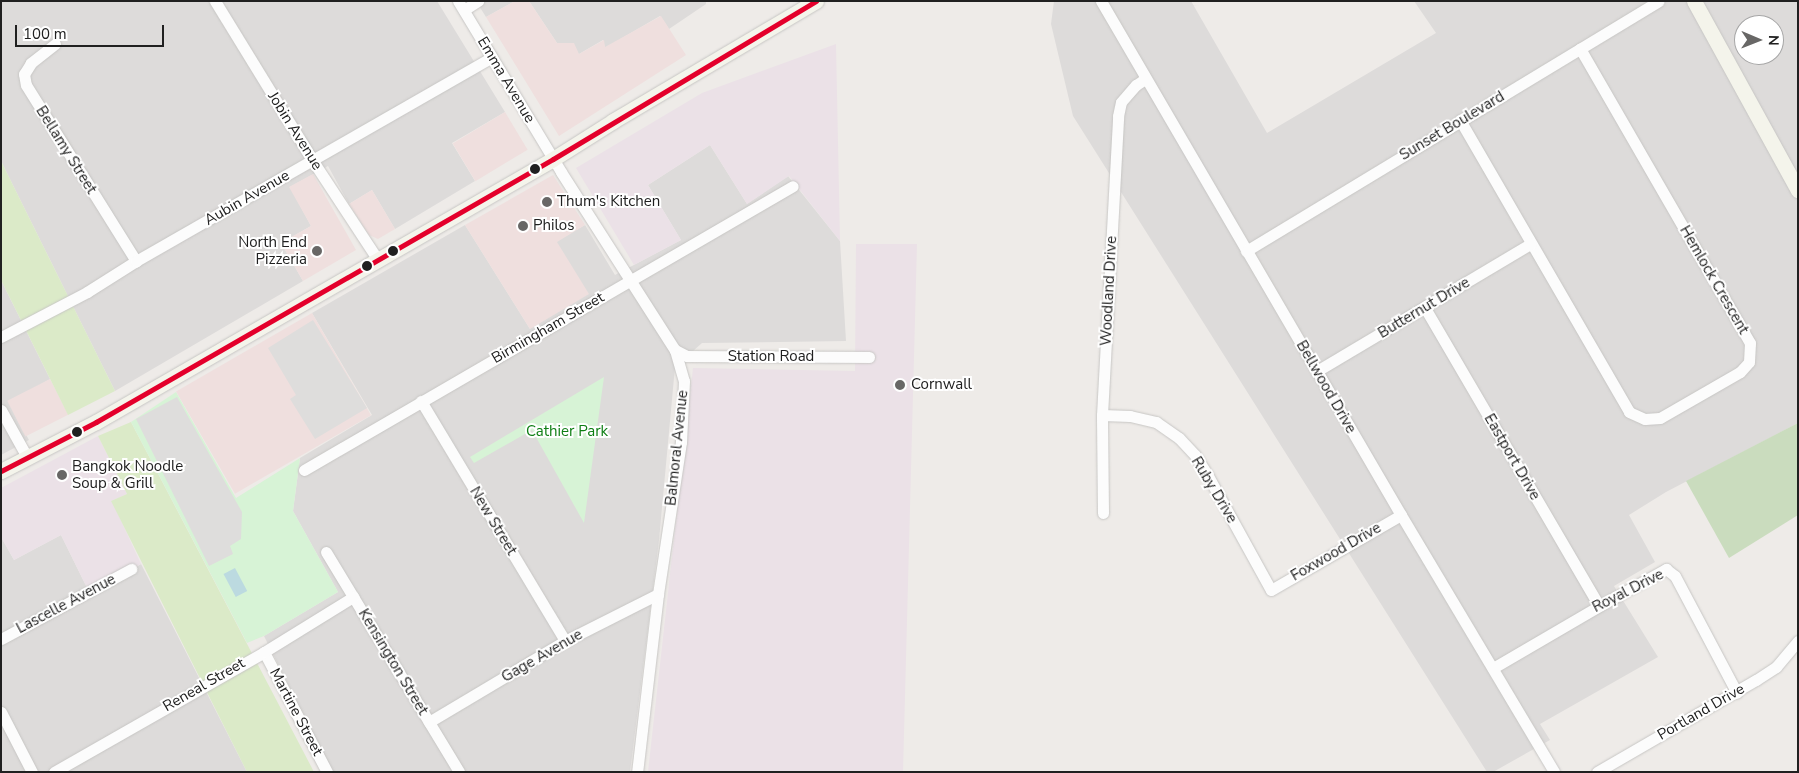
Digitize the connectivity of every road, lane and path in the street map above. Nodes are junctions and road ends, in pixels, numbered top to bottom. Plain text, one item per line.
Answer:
1 (215, 1) edge
2 (478, 1) edge
3 (816, 1) edge
4 (1101, 1) edge
5 (1658, 1) edge
6 (1694, 1) edge
7 (461, 6) edge
8 (55, 44) dead end
9 (1580, 48) junction
10 (492, 58) junction
11 (1145, 79) junction
12 (1460, 120) junction
13 (553, 159) junction
14 (313, 161) junction
15 (793, 186) dead end
16 (1798, 190) edge
17 (1530, 244) junction
18 (1246, 251) junction
19 (378, 260) junction
20 (136, 261) junction
21 (629, 281) junction
22 (1425, 308) junction
23 (1, 337) edge
24 (675, 350) junction
25 (869, 357) dead end
26 (1317, 371) junction
27 (421, 401) junction
28 (1, 410) edge
29 (1102, 415) junction
30 (27, 457) junction
31 (304, 470) dead end
32 (1, 472) edge
33 (1103, 513) dead end
34 (1401, 515) junction
35 (326, 552) dead end
36 (131, 569) dead end
37 (1271, 590) joint
38 (658, 594) junction
39 (353, 597) junction
40 (1599, 606) junction
41 (1, 639) edge
42 (566, 641) junction
43 (1798, 642) edge
44 (264, 652) junction
45 (1494, 668) junction
46 (1737, 692) junction
47 (1, 712) edge
48 (429, 722) junction
49 (635, 771) edge
50 (32, 772) edge
51 (54, 772) edge
52 (327, 772) edge
53 (459, 772) edge
54 (1554, 772) edge
55 (1597, 772) edge

1 - 14 street, Jobin Avenue
2 - 7 street
3 - 13 street
4 - 11 street, Bellwood Drive
5 - 9 street, Sunset Boulevard
6 - 16 street
7 - 10 street, Emma Avenue
8 - 20 street, Bellamy Street
9 - 12 street, Sunset Boulevard
9 - 17 street, Hemlock Crescent
10 - 13 street, Emma Avenue
10 - 14 street, Aubin Avenue
11 - 18 street, Bellwood Drive
11 - 29 street, Woodland Drive
12 - 17 street, Hemlock Crescent
12 - 18 street, Sunset Boulevard
13 - 19 street
13 - 21 street, Balmoral Avenue
14 - 19 street, Jobin Avenue
14 - 20 street, Aubin Avenue
15 - 21 street, Birmingham Street
17 - 22 street, Butternut Drive
18 - 26 street, Bellwood Drive
19 - 30 street
20 - 23 street, Aubin Avenue
21 - 24 street, Balmoral Avenue
21 - 27 street, Birmingham Street
22 - 26 street, Butternut Drive
22 - 40 street, Eastport Drive
24 - 25 street, Station Road
24 - 38 street, Balmoral Avenue
26 - 34 street, Bellwood Drive
27 - 31 street, Birmingham Street
27 - 42 street, New Street
28 - 30 street
29 - 33 street, Woodland Drive
29 - 37 street, Ruby Drive
30 - 32 street
34 - 37 street, Foxwood Drive
34 - 45 street, Bellwood Drive
35 - 39 street, Kensington Street
36 - 41 street, Lascelle Avenue
38 - 42 street, Gage Avenue
38 - 49 street, Balmoral Avenue
39 - 44 street, Reneal Street
39 - 48 street, Kensington Street
40 - 45 street, Royal Drive
40 - 46 street, Royal Drive
42 - 48 street, Gage Avenue
43 - 46 street, Portland Drive
44 - 51 street, Reneal Street
44 - 52 street, Martine Street
45 - 54 street, Bellwood Drive
46 - 55 street, Portland Drive
47 - 50 street
48 - 53 street, Kensington Street

